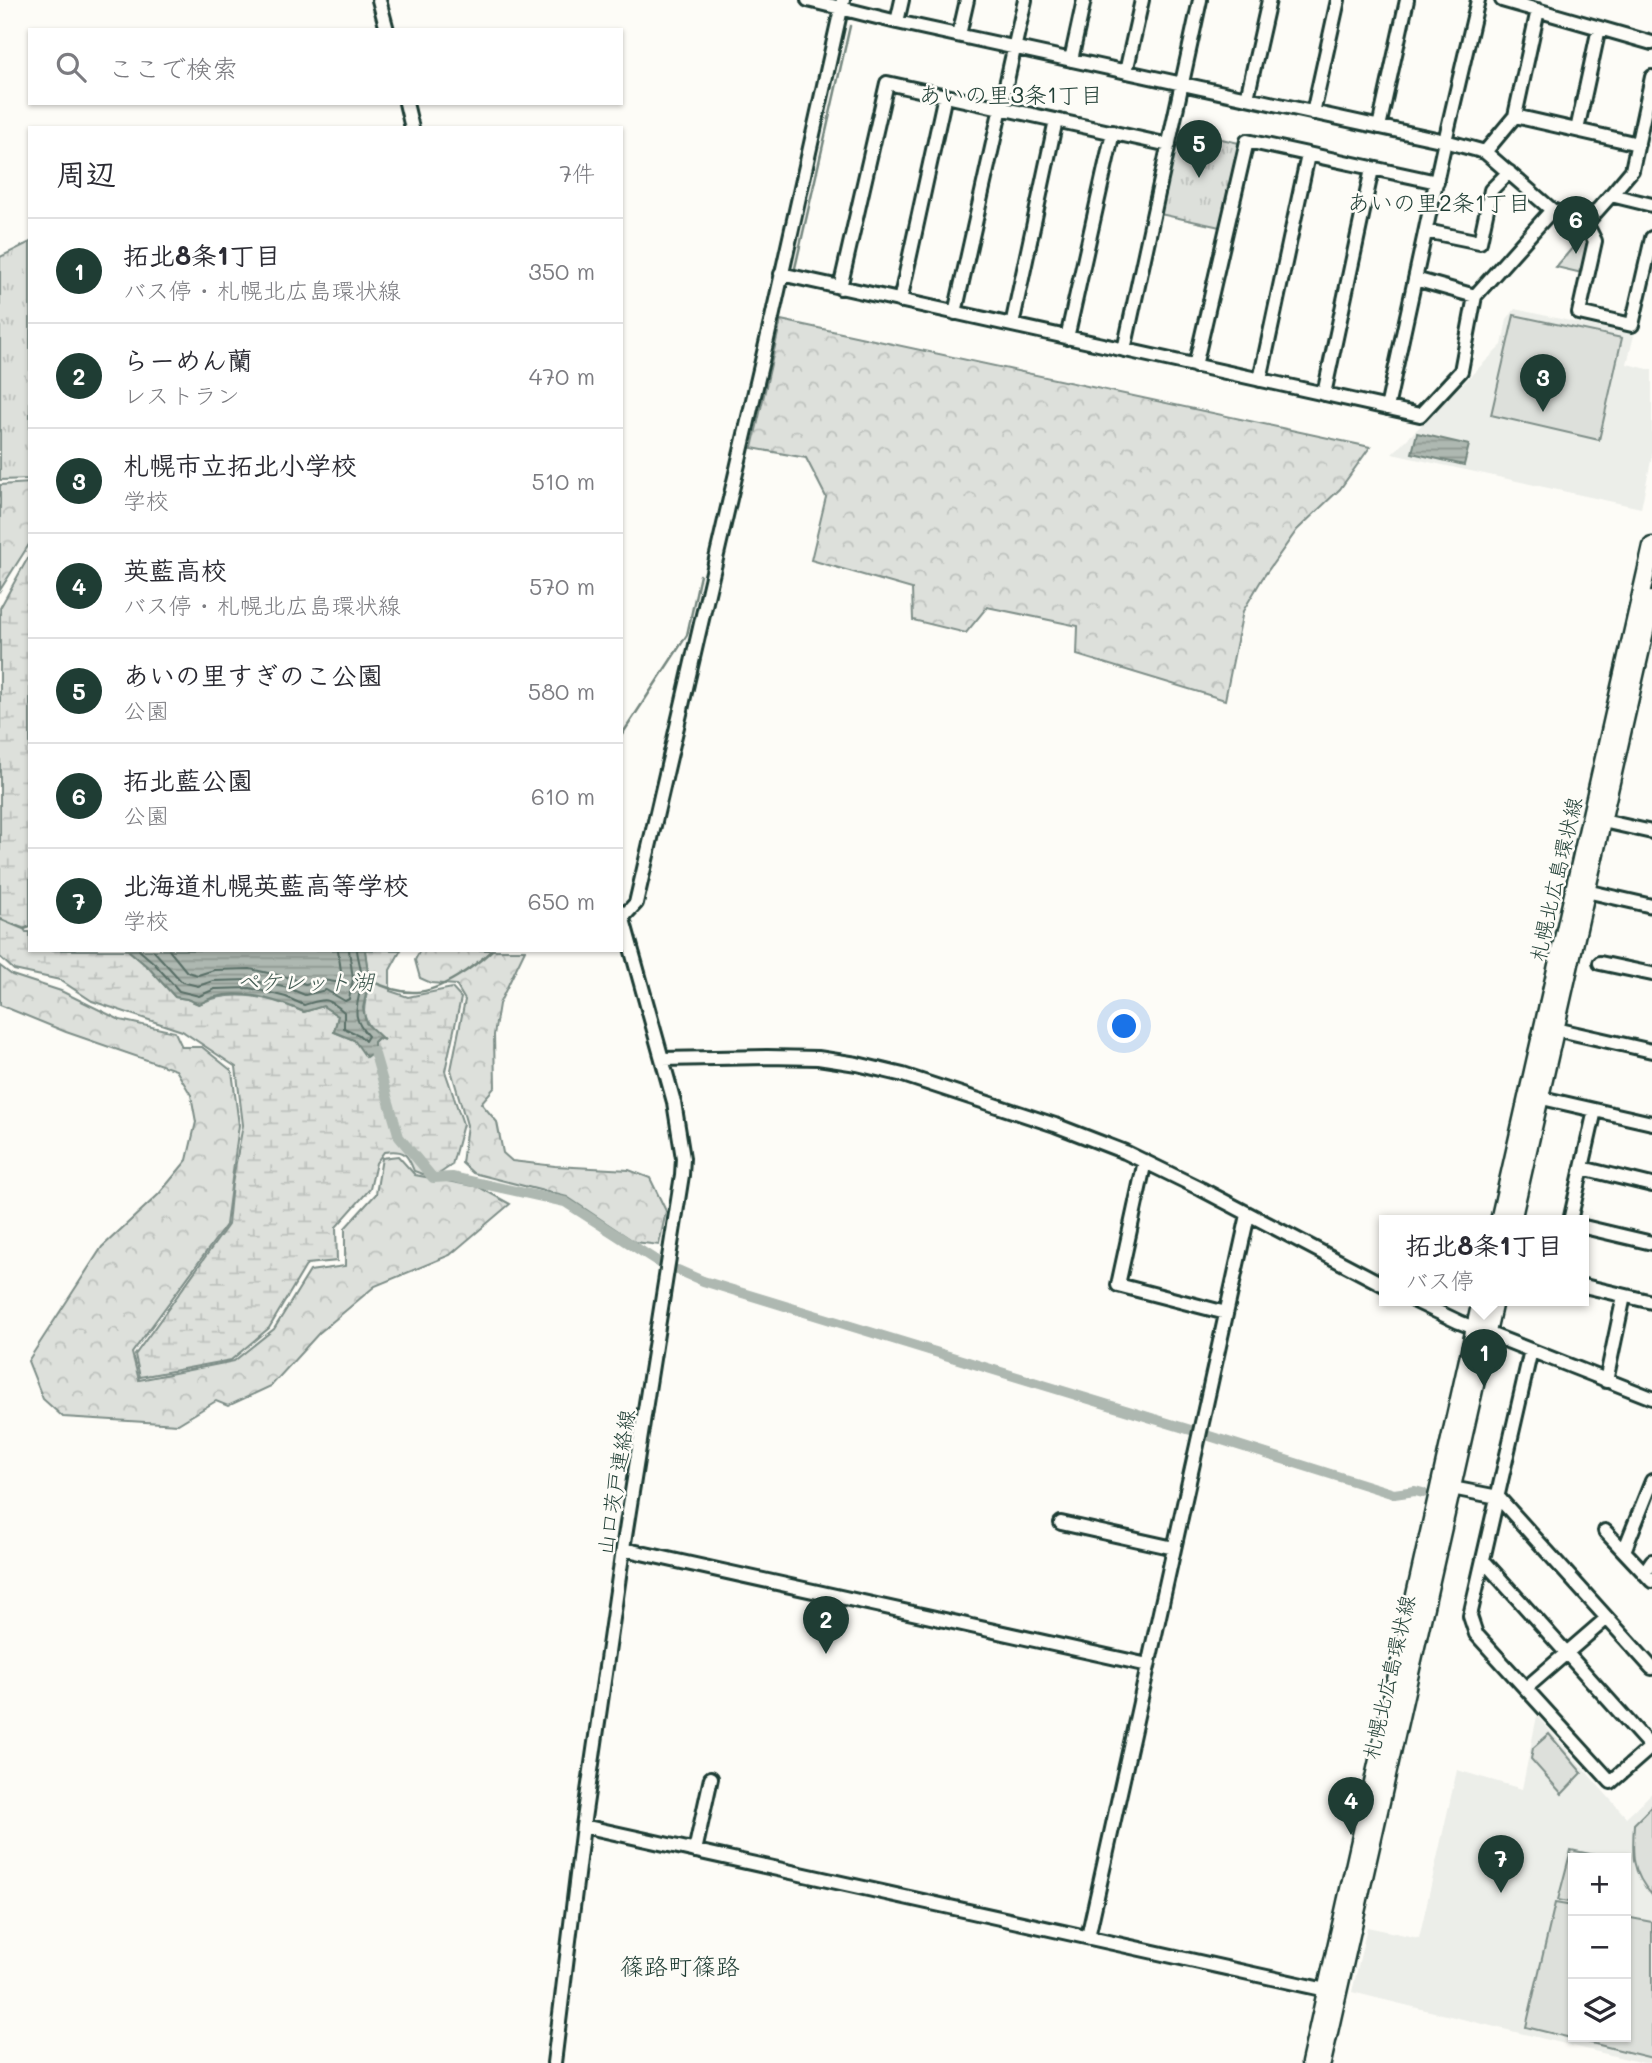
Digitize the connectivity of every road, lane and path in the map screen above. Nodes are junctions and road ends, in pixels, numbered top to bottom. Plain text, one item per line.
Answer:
1 (379, 0) edge
2 (902, 0) edge
3 (967, 0) edge
4 (1025, 0) edge
5 (1084, 0) edge
6 (1142, 0) edge
7 (1200, 0) edge
8 (1269, 0) edge
9 (1338, 0) edge
10 (1407, 0) edge
11 (1478, 0) edge
12 (1502, 0) edge
13 (815, 1) edge
14 (842, 4) edge
15 (1538, 10) junction
16 (897, 22) junction
17 (386, 28) edge
18 (1599, 28) junction
19 (959, 35) junction
20 (1652, 43) edge
21 (1015, 47) junction
22 (1070, 60) junction
23 (1126, 72) junction
24 (1652, 77) edge
25 (1182, 84) junction
26 (945, 95) junction
27 (1247, 98) junction
28 (406, 105) edge
29 (1002, 108) junction
30 (1313, 113) junction
31 (1515, 116) junction
32 (1056, 120) junction
33 (412, 126) edge
34 (1379, 127) junction
35 (1577, 130) junction
36 (1113, 132) junction
37 (1445, 141) junction
38 (1638, 144) junction
39 (1168, 145) junction
40 (1485, 152) junction
41 (1308, 155) junction
42 (1373, 169) junction
43 (1508, 172) junction
44 (1437, 182) junction
45 (1611, 195) junction
46 (1652, 205) edge
47 (1552, 210) junction
48 (1586, 223) junction
49 (1426, 231) junction
50 (1652, 239) edge
51 (781, 274) junction
52 (1415, 279) junction
53 (840, 288) junction
54 (1475, 296) junction
55 (900, 301) junction
56 (955, 313) junction
57 (1012, 326) junction
58 (1068, 338) junction
59 (1124, 350) junction
60 (1195, 366) junction
61 (1260, 380) junction
62 (1324, 394) junction
63 (1387, 408) junction
64 (1652, 546) edge
65 (1652, 600) edge
66 (1640, 651) edge
67 (1596, 819) junction
68 (1652, 832) edge
69 (1586, 891) junction
70 (1652, 906) edge
71 (623, 914) edge
72 (623, 919) edge
73 (1600, 963) dead end
74 (1652, 975) edge
75 (1555, 1029) junction
76 (1652, 1051) edge
77 (662, 1059) junction
78 (1534, 1096) junction
79 (1595, 1110) junction
80 (1652, 1123) edge
81 (1145, 1161) junction
82 (1582, 1168) junction
83 (1652, 1185) edge
84 (1248, 1214) junction
85 (1501, 1215) edge
86 (1513, 1215) edge
87 (1571, 1215) edge
88 (1589, 1228) edge
89 (1652, 1243) edge
90 (1379, 1282) edge
91 (1589, 1287) edge
92 (1625, 1296) junction
93 (1652, 1302) edge
94 (1426, 1306) edge
95 (1481, 1306) edge
96 (1492, 1306) edge
97 (1226, 1313) junction
98 (1481, 1330) junction
99 (1531, 1350) junction
100 (1606, 1381) junction
101 (1652, 1398) edge
102 (1652, 1481) edge
103 (1452, 1488) junction
104 (1498, 1497) junction
105 (1061, 1523) dead end
106 (1605, 1531) dead end
107 (1174, 1548) junction
108 (623, 1549) junction
109 (1624, 1551) junction
110 (1483, 1560) junction
111 (1652, 1561) edge
112 (1648, 1577) edge
113 (1607, 1618) junction
114 (1568, 1652) junction
115 (1148, 1665) junction
116 (1652, 1668) edge
117 (1526, 1688) junction
118 (1651, 1746) edge
119 (711, 1778) dead end
120 (583, 1826) junction
121 (695, 1851) junction
122 (1088, 1937) junction
123 (1326, 1990) junction
124 (554, 2063) edge
125 (1310, 2063) edge
126 (1322, 2063) edge

1 - 17 street
2 - 16 street
3 - 19 street
4 - 21 street
5 - 22 street
6 - 23 street
7 - 25 street
8 - 27 street
9 - 30 street
10 - 34 street
11 - 37 street
12 - 15 street
13 - 14 street
14 - 16 street
14 - 51 street
15 - 18 street
15 - 31 street
16 - 19 street
18 - 20 street
18 - 35 street
19 - 21 street
21 - 22 street
21 - 29 street
22 - 23 street
23 - 25 street
24 - 38 street
25 - 27 street
25 - 39 street
26 - 29 street
26 - 53 street
26 - 55 street
27 - 30 street
28 - 33 street
29 - 32 street
29 - 56 street
30 - 34 street
31 - 35 street
31 - 40 street
32 - 36 street
32 - 57 street
34 - 37 street
35 - 38 street
36 - 39 street
36 - 58 street
37 - 40 street
37 - 44 street
38 - 45 street
39 - 59 street
40 - 43 street
41 - 42 street
41 - 60 street
41 - 61 street
42 - 44 street
42 - 62 street
43 - 47 street
43 - 49 street
44 - 49 street
45 - 46 street
45 - 48 street
47 - 48 street
47 - 54 street
48 - 50 street
49 - 52 street
51 - 53 street
51 - 71 street
52 - 54 street
52 - 63 street
53 - 55 street
54 - 63 street
55 - 56 street
56 - 57 street
57 - 58 street
58 - 59 street
59 - 60 street
60 - 61 street
61 - 62 street
62 - 63 street
64 - 66 main road, 札幌北広島環状線
65 - 66 main road, 札幌北広島環状線
66 - 67 main road, 札幌北広島環状線
67 - 68 street
67 - 69 main road, 札幌北広島環状線
67 - 78 main road, 札幌北広島環状線
69 - 70 street
69 - 75 main road, 札幌北広島環状線
72 - 77 street, 山口茨戸連絡線
73 - 74 street
75 - 76 street
75 - 78 main road, 札幌北広島環状線
77 - 81 street
77 - 108 street, 山口茨戸連絡線
78 - 79 street
78 - 85 main road, 札幌北広島環状線
78 - 86 main road, 札幌北広島環状線
79 - 80 street
79 - 82 street
81 - 84 street
81 - 97 street
82 - 83 street
82 - 87 street
84 - 90 street
84 - 97 street
88 - 89 street
91 - 92 street
92 - 93 street
92 - 100 street
94 - 98 street
95 - 98 main road, 札幌北広島環状線
96 - 98 main road, 札幌北広島環状線
97 - 107 street
98 - 99 street
98 - 103 main road, 札幌北広島環状線
98 - 123 main road, 札幌北広島環状線
99 - 100 street
99 - 104 street
100 - 101 street
102 - 109 street
103 - 104 street
103 - 126 main road, 札幌北広島環状線
104 - 110 street
104 - 113 street
105 - 107 street
106 - 109 street
107 - 115 street
108 - 115 street
108 - 120 street, 山口茨戸連絡線
109 - 112 street
110 - 114 street
110 - 117 street
111 - 112 street
113 - 114 street
113 - 116 street
114 - 117 street
114 - 118 street
115 - 122 street
117 - 118 street
119 - 121 street
120 - 121 street
120 - 124 street, 山口茨戸連絡線
121 - 122 street
122 - 123 street
123 - 125 main road, 札幌北広島環状線

